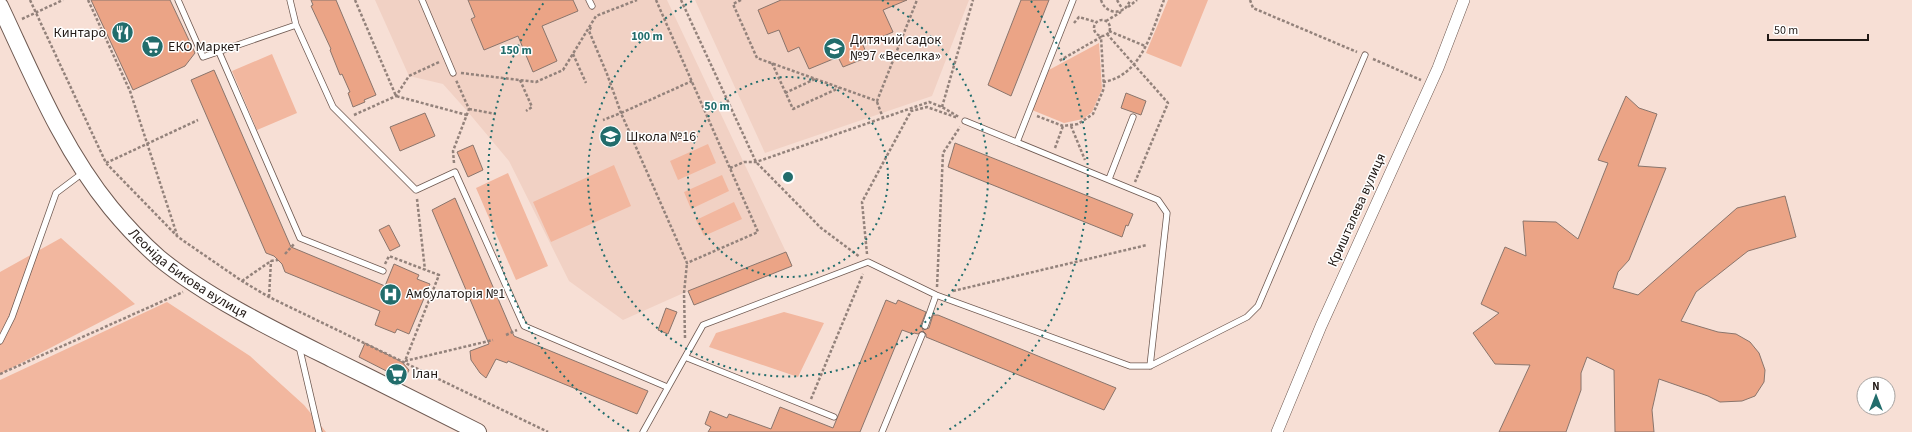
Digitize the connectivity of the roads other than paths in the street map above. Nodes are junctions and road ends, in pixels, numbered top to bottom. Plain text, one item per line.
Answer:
1 (178, 0) edge
2 (290, 0) edge
3 (422, 0) edge
4 (589, 0) edge
5 (1073, 0) edge
6 (1464, 0) edge
7 (0, 6) edge
8 (592, 6) dead end
9 (296, 25) junction
10 (218, 52) junction
11 (1365, 55) road end
12 (453, 72) road end
13 (1134, 117) dead end
14 (965, 121) road end
15 (1017, 142) junction
16 (84, 172) junction
17 (1109, 179) junction
18 (382, 271) road end
19 (936, 295) junction
20 (925, 326) dead end
21 (922, 335) dead end
22 (0, 341) edge
23 (298, 342) junction
24 (685, 357) junction
25 (1150, 366) junction
26 (667, 387) junction
27 (834, 417) dead end
28 (319, 432) edge
29 (478, 432) edge
30 (643, 432) edge
31 (882, 432) edge
32 (1277, 432) edge

1 - 10 lane
2 - 9 lane
3 - 12 lane
4 - 8 lane
5 - 15 lane
6 - 32 street, Кришталева вулиця
7 - 16 street, Леоніда Бикова вулиця
9 - 10 lane
9 - 26 lane
10 - 18 lane
11 - 25 lane
13 - 17 lane
14 - 15 lane
15 - 17 lane
16 - 22 lane
16 - 23 street, Леоніда Бикова вулиця
17 - 25 lane
19 - 20 lane
19 - 24 lane
19 - 25 lane
21 - 31 lane
23 - 28 lane
23 - 29 street, Леоніда Бикова вулиця
24 - 26 lane
24 - 27 lane
26 - 30 lane

